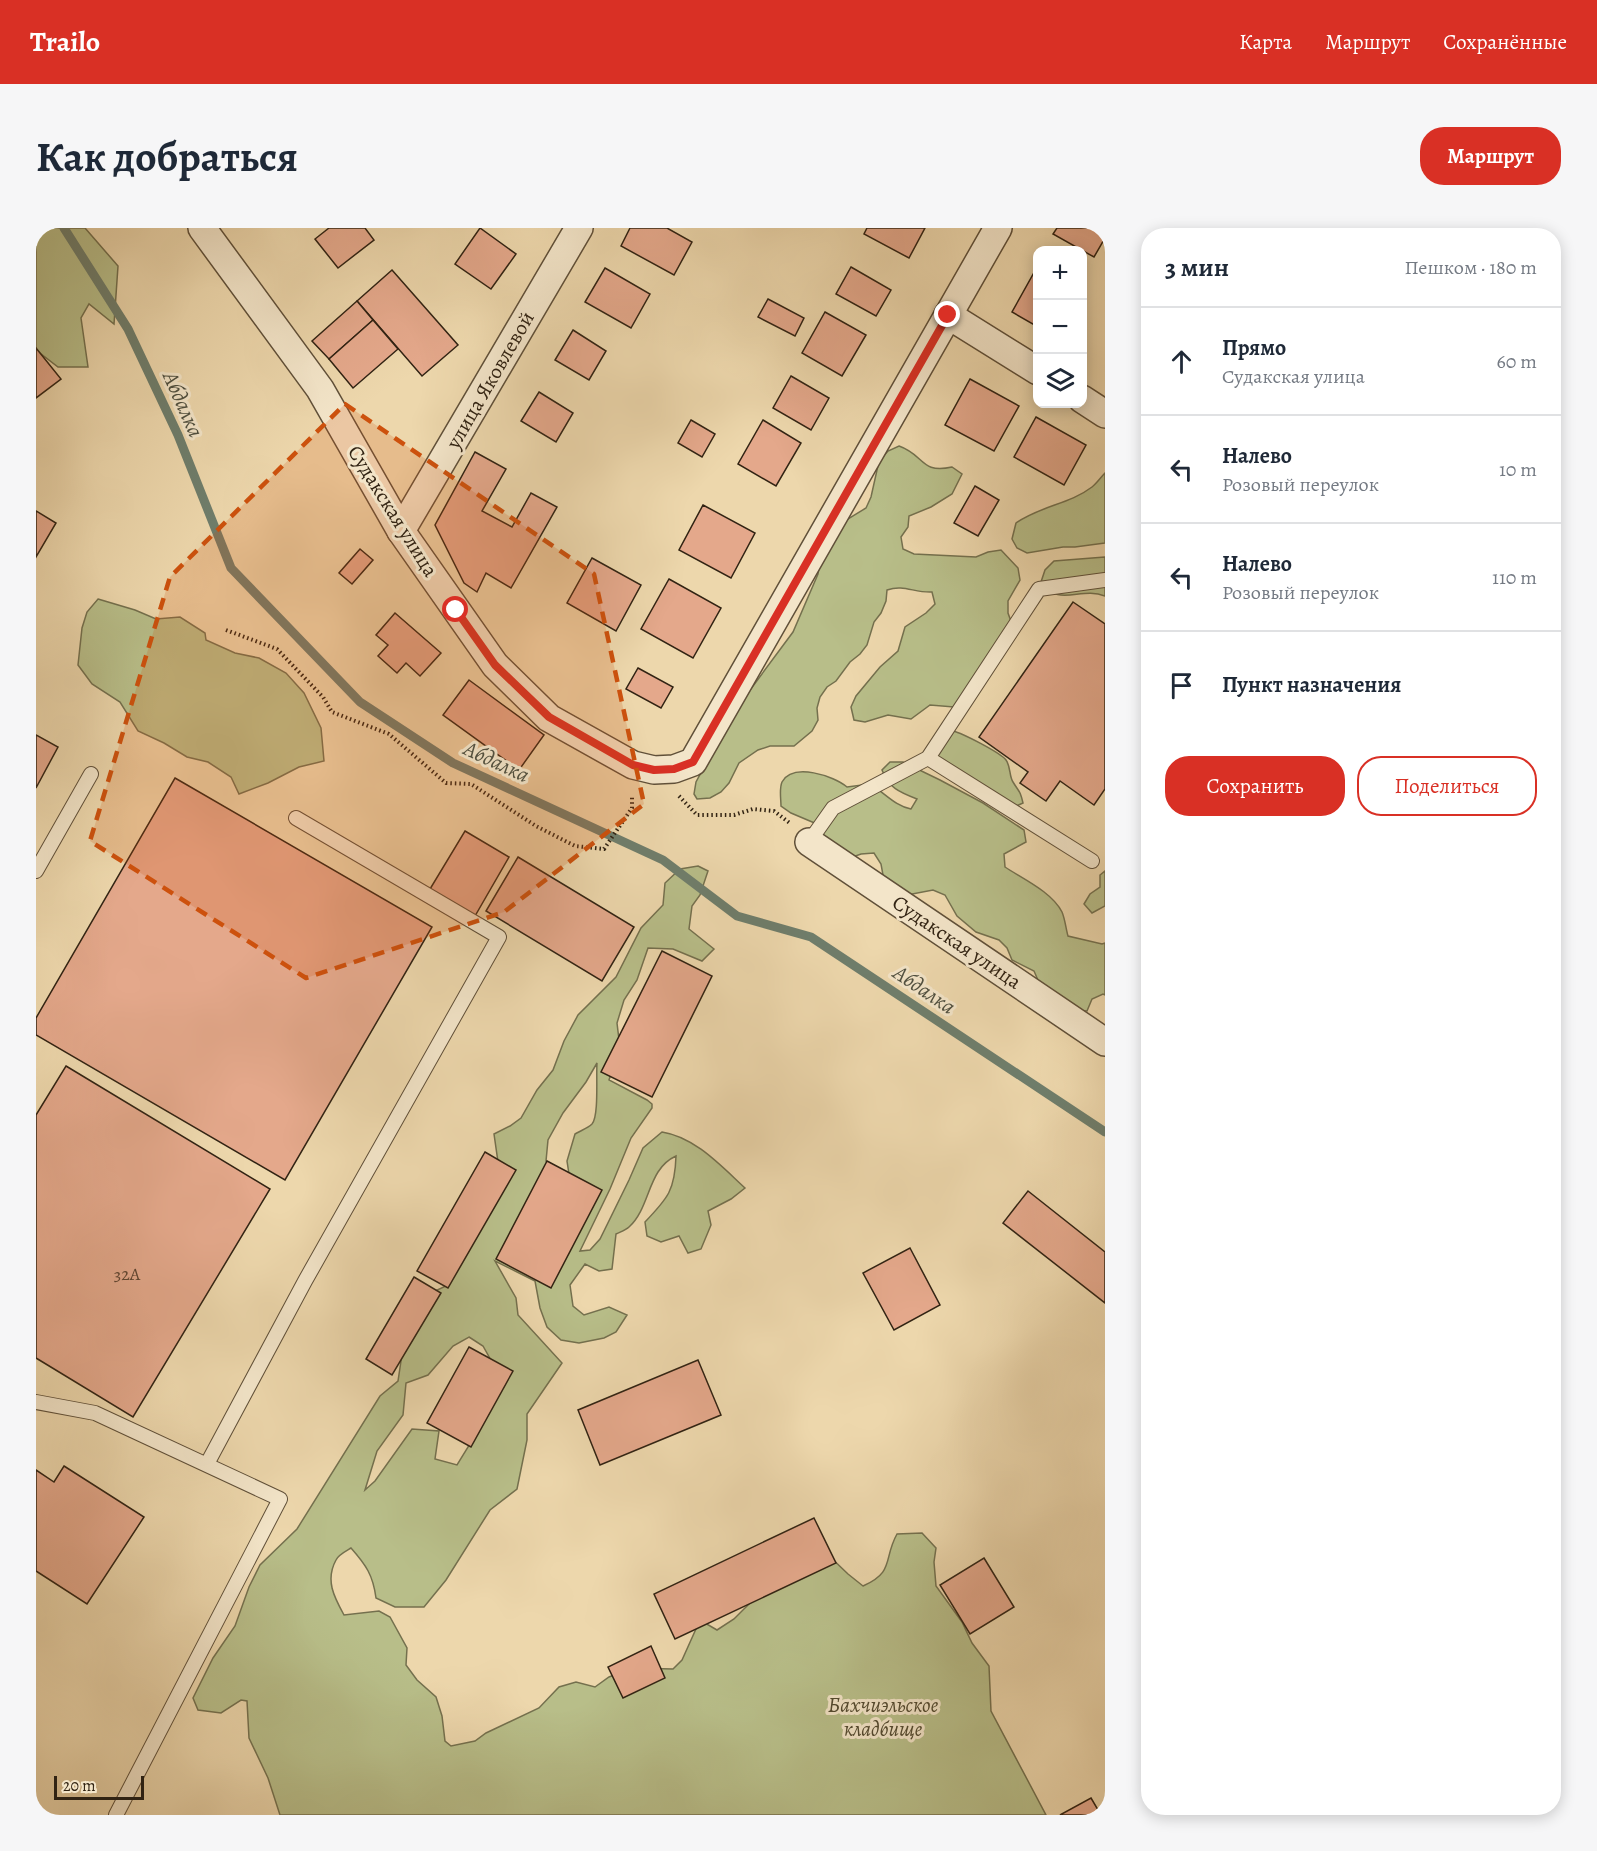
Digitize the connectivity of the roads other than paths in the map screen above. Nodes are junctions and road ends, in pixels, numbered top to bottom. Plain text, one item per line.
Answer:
1 (202, 228) edge
2 (579, 228) edge
3 (998, 228) edge
4 (948, 315) junction
5 (1033, 368) edge
6 (1087, 402) edge
7 (1105, 414) edge
8 (401, 531) junction
9 (1105, 580) edge
10 (928, 758) junction
11 (91, 774) dead end
12 (296, 818) dead end
13 (809, 842) joint
14 (1092, 861) dead end
15 (36, 871) edge
16 (1105, 1042) edge
17 (36, 1402) edge
18 (207, 1464) junction
19 (116, 1815) edge

1 - 8 street, Судакская улица
2 - 8 street, улица Яковлевой
3 - 4 street
4 - 5 street
4 - 8 street, Судакская улица
6 - 7 street
9 - 10 lane
10 - 13 lane
10 - 14 lane
11 - 15 lane
12 - 18 lane
13 - 16 street, Судакская улица
17 - 18 lane
18 - 19 lane

